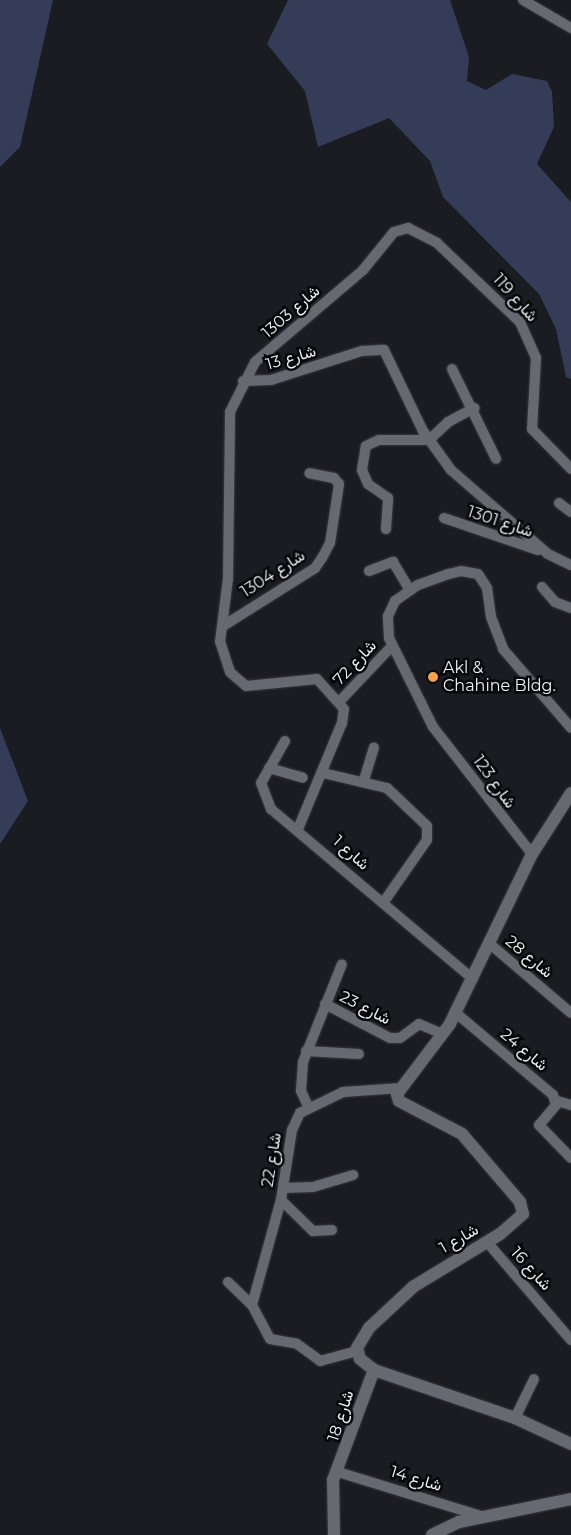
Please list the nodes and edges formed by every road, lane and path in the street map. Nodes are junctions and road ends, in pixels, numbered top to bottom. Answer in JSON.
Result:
{"nodes":[{"id":1,"x":523,"y":0,"type":"edge"},
{"id":2,"x":571,"y":28,"type":"edge"},
{"id":3,"x":363,"y":270,"type":"joint"},
{"id":4,"x":452,"y":369,"type":"dead end"},
{"id":5,"x":243,"y":381,"type":"junction"},
{"id":6,"x":474,"y":408,"type":"junction"},
{"id":7,"x":429,"y":440,"type":"junction"},
{"id":8,"x":496,"y":459,"type":"dead end"},
{"id":9,"x":571,"y":469,"type":"edge"},
{"id":10,"x":309,"y":473,"type":"dead end"},
{"id":11,"x":559,"y":503,"type":"dead end"},
{"id":12,"x":571,"y":512,"type":"edge"},
{"id":13,"x":444,"y":518,"type":"dead end"},
{"id":14,"x":386,"y":529,"type":"dead end"},
{"id":15,"x":548,"y":554,"type":"junction"},
{"id":16,"x":571,"y":565,"type":"edge"},
{"id":17,"x":369,"y":571,"type":"dead end"},
{"id":18,"x":542,"y":587,"type":"dead end"},
{"id":19,"x":410,"y":590,"type":"junction"},
{"id":20,"x":571,"y":608,"type":"edge"},
{"id":21,"x":223,"y":626,"type":"junction"},
{"id":22,"x":392,"y":646,"type":"junction"},
{"id":23,"x":340,"y":701,"type":"junction"},
{"id":24,"x":571,"y":728,"type":"edge"},
{"id":25,"x":285,"y":741,"type":"dead end"},
{"id":26,"x":374,"y":748,"type":"dead end"},
{"id":27,"x":270,"y":768,"type":"junction"},
{"id":28,"x":323,"y":773,"type":"junction"},
{"id":29,"x":303,"y":778,"type":"dead end"},
{"id":30,"x":364,"y":780,"type":"junction"},
{"id":31,"x":571,"y":793,"type":"edge"},
{"id":32,"x":298,"y":829,"type":"junction"},
{"id":33,"x":532,"y":854,"type":"junction"},
{"id":34,"x":383,"y":903,"type":"junction"},
{"id":35,"x":490,"y":944,"type":"junction"},
{"id":36,"x":342,"y":964,"type":"dead end"},
{"id":37,"x":474,"y":979,"type":"junction"},
{"id":38,"x":325,"y":1004,"type":"junction"},
{"id":39,"x":456,"y":1013,"type":"junction"},
{"id":40,"x":571,"y":1013,"type":"edge"},
{"id":41,"x":443,"y":1034,"type":"junction"},
{"id":42,"x":306,"y":1051,"type":"junction"},
{"id":43,"x":359,"y":1054,"type":"dead end"},
{"id":44,"x":401,"y":1088,"type":"junction"},
{"id":45,"x":556,"y":1101,"type":"junction"},
{"id":46,"x":571,"y":1105,"type":"edge"},
{"id":47,"x":308,"y":1106,"type":"junction"},
{"id":48,"x":571,"y":1158,"type":"edge"},
{"id":49,"x":353,"y":1175,"type":"dead end"},
{"id":50,"x":283,"y":1188,"type":"junction"},
{"id":51,"x":281,"y":1200,"type":"junction"},
{"id":52,"x":332,"y":1230,"type":"dead end"},
{"id":53,"x":487,"y":1242,"type":"junction"},
{"id":54,"x":228,"y":1282,"type":"dead end"},
{"id":55,"x":252,"y":1305,"type":"junction"},
{"id":56,"x":571,"y":1340,"type":"edge"},
{"id":57,"x":357,"y":1351,"type":"junction"},
{"id":58,"x":374,"y":1370,"type":"junction"},
{"id":59,"x":534,"y":1379,"type":"dead end"},
{"id":60,"x":515,"y":1418,"type":"junction"},
{"id":61,"x":571,"y":1444,"type":"edge"},
{"id":62,"x":338,"y":1472,"type":"junction"},
{"id":63,"x":571,"y":1499,"type":"edge"},
{"id":64,"x":485,"y":1517,"type":"junction"},
{"id":65,"x":334,"y":1535,"type":"edge"},
{"id":66,"x":432,"y":1535,"type":"edge"}],
"edges":[{"from":1,"to":2,"type":"street"},
{"from":3,"to":5,"type":"street","name":"شارع 1303"},
{"from":3,"to":9,"type":"street","name":"شارع 119"},
{"from":4,"to":6,"type":"street"},
{"from":5,"to":7,"type":"street","name":"شارع 13"},
{"from":5,"to":21,"type":"street"},
{"from":6,"to":7,"type":"street"},
{"from":6,"to":8,"type":"street"},
{"from":7,"to":14,"type":"street"},
{"from":7,"to":15,"type":"street","name":"شارع 13"},
{"from":10,"to":21,"type":"street","name":"شارع 1304"},
{"from":11,"to":12,"type":"street"},
{"from":13,"to":15,"type":"street","name":"شارع 1301"},
{"from":15,"to":16,"type":"street","name":"شارع 13"},
{"from":17,"to":19,"type":"street"},
{"from":18,"to":20,"type":"street"},
{"from":19,"to":22,"type":"street"},
{"from":19,"to":24,"type":"street"},
{"from":21,"to":23,"type":"street"},
{"from":22,"to":23,"type":"street","name":"شارع 72"},
{"from":22,"to":33,"type":"street","name":"شارع 123"},
{"from":23,"to":28,"type":"street"},
{"from":25,"to":27,"type":"street","name":"شارع 1"},
{"from":26,"to":30,"type":"street"},
{"from":27,"to":29,"type":"street"},
{"from":27,"to":32,"type":"street","name":"شارع 1"},
{"from":28,"to":30,"type":"street"},
{"from":28,"to":32,"type":"street"},
{"from":30,"to":34,"type":"street"},
{"from":31,"to":33,"type":"street"},
{"from":32,"to":34,"type":"street","name":"شارع 1"},
{"from":33,"to":35,"type":"street"},
{"from":34,"to":37,"type":"street","name":"شارع 1"},
{"from":35,"to":37,"type":"street"},
{"from":35,"to":40,"type":"street","name":"شارع 28"},
{"from":36,"to":38,"type":"street"},
{"from":37,"to":39,"type":"street"},
{"from":38,"to":41,"type":"street","name":"شارع 23"},
{"from":38,"to":42,"type":"street"},
{"from":39,"to":41,"type":"street"},
{"from":39,"to":45,"type":"street","name":"شارع 24"},
{"from":41,"to":44,"type":"street"},
{"from":42,"to":43,"type":"street"},
{"from":42,"to":47,"type":"street"},
{"from":44,"to":47,"type":"street"},
{"from":44,"to":53,"type":"street","name":"شارع 1"},
{"from":45,"to":46,"type":"street"},
{"from":45,"to":48,"type":"street"},
{"from":47,"to":50,"type":"street","name":"شارع 22"},
{"from":49,"to":50,"type":"street"},
{"from":50,"to":51,"type":"street","name":"شارع 22"},
{"from":51,"to":52,"type":"street"},
{"from":51,"to":55,"type":"street","name":"شارع 22"},
{"from":53,"to":56,"type":"street","name":"شارع 16"},
{"from":53,"to":57,"type":"street","name":"شارع 1"},
{"from":54,"to":55,"type":"street"},
{"from":55,"to":57,"type":"street"},
{"from":57,"to":58,"type":"street"},
{"from":58,"to":60,"type":"street"},
{"from":58,"to":62,"type":"street","name":"شارع 18"},
{"from":59,"to":60,"type":"street"},
{"from":60,"to":61,"type":"street"},
{"from":62,"to":64,"type":"street","name":"شارع 14"},
{"from":62,"to":65,"type":"street","name":"شارع 18"},
{"from":63,"to":64,"type":"street"},
{"from":64,"to":66,"type":"street"}]}
